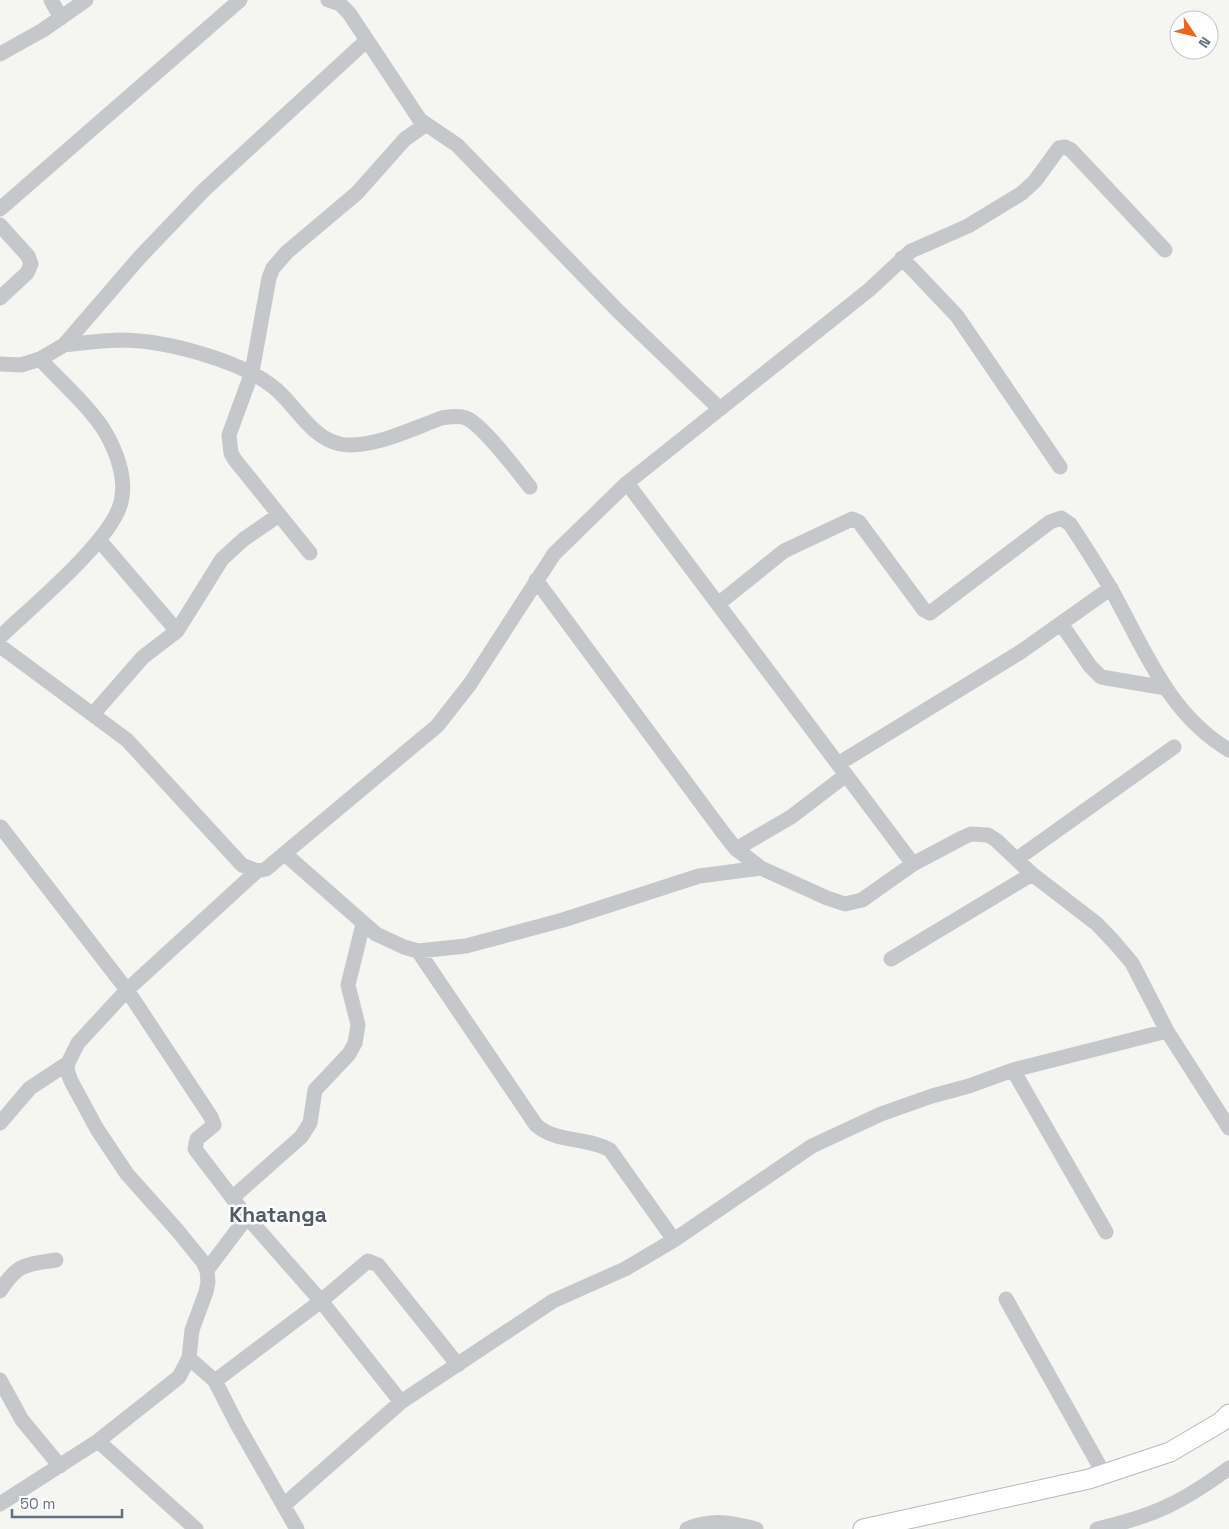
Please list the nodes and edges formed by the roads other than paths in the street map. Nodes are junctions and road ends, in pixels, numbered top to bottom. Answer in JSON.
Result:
{"nodes":[{"id":1,"x":51,"y":0,"type":"edge"},
{"id":2,"x":86,"y":0,"type":"edge"},
{"id":3,"x":240,"y":0,"type":"edge"},
{"id":4,"x":328,"y":0,"type":"edge"},
{"id":5,"x":61,"y":18,"type":"junction"},
{"id":6,"x":366,"y":42,"type":"junction"},
{"id":7,"x":0,"y":54,"type":"edge"},
{"id":8,"x":425,"y":125,"type":"junction"},
{"id":9,"x":0,"y":209,"type":"edge"},
{"id":10,"x":0,"y":225,"type":"edge"},
{"id":11,"x":1164,"y":250,"type":"dead end"},
{"id":12,"x":902,"y":258,"type":"junction"},
{"id":13,"x":0,"y":298,"type":"edge"},
{"id":14,"x":64,"y":345,"type":"junction"},
{"id":15,"x":40,"y":359,"type":"junction"},
{"id":16,"x":0,"y":364,"type":"edge"},
{"id":17,"x":252,"y":372,"type":"junction"},
{"id":18,"x":720,"y":409,"type":"junction"},
{"id":19,"x":1060,"y":467,"type":"dead end"},
{"id":20,"x":628,"y":484,"type":"junction"},
{"id":21,"x":530,"y":487,"type":"dead end"},
{"id":22,"x":279,"y":514,"type":"junction"},
{"id":23,"x":100,"y":541,"type":"junction"},
{"id":24,"x":310,"y":553,"type":"dead end"},
{"id":25,"x":536,"y":580,"type":"junction"},
{"id":26,"x":1111,"y":588,"type":"junction"},
{"id":27,"x":718,"y":604,"type":"junction"},
{"id":28,"x":1062,"y":625,"type":"junction"},
{"id":29,"x":177,"y":631,"type":"junction"},
{"id":30,"x":0,"y":637,"type":"edge"},
{"id":31,"x":0,"y":646,"type":"edge"},
{"id":32,"x":1166,"y":688,"type":"junction"},
{"id":33,"x":94,"y":713,"type":"junction"},
{"id":34,"x":1174,"y":747,"type":"dead end"},
{"id":35,"x":1229,"y":750,"type":"edge"},
{"id":36,"x":842,"y":769,"type":"junction"},
{"id":37,"x":1,"y":827,"type":"edge"},
{"id":38,"x":736,"y":849,"type":"junction"},
{"id":39,"x":285,"y":854,"type":"junction"},
{"id":40,"x":1017,"y":858,"type":"junction"},
{"id":41,"x":913,"y":864,"type":"junction"},
{"id":42,"x":760,"y":868,"type":"junction"},
{"id":43,"x":256,"y":871,"type":"junction"},
{"id":44,"x":1032,"y":874,"type":"junction"},
{"id":45,"x":364,"y":924,"type":"junction"},
{"id":46,"x":418,"y":951,"type":"junction"},
{"id":47,"x":891,"y":959,"type":"dead end"},
{"id":48,"x":127,"y":990,"type":"junction"},
{"id":49,"x":1167,"y":1031,"type":"junction"},
{"id":50,"x":68,"y":1063,"type":"junction"},
{"id":51,"x":1013,"y":1070,"type":"junction"},
{"id":52,"x":0,"y":1123,"type":"edge"},
{"id":53,"x":1229,"y":1128,"type":"edge"},
{"id":54,"x":232,"y":1198,"type":"junction"},
{"id":55,"x":247,"y":1217,"type":"junction"},
{"id":56,"x":1106,"y":1232,"type":"dead end"},
{"id":57,"x":674,"y":1240,"type":"junction"},
{"id":58,"x":56,"y":1260,"type":"dead end"},
{"id":59,"x":207,"y":1270,"type":"junction"},
{"id":60,"x":0,"y":1291,"type":"edge"},
{"id":61,"x":1006,"y":1299,"type":"dead end"},
{"id":62,"x":321,"y":1301,"type":"junction"},
{"id":63,"x":189,"y":1358,"type":"junction"},
{"id":64,"x":458,"y":1364,"type":"junction"},
{"id":65,"x":0,"y":1380,"type":"edge"},
{"id":66,"x":215,"y":1381,"type":"junction"},
{"id":67,"x":401,"y":1402,"type":"junction"},
{"id":68,"x":1229,"y":1414,"type":"edge"},
{"id":69,"x":98,"y":1441,"type":"junction"},
{"id":70,"x":60,"y":1466,"type":"junction"},
{"id":71,"x":1229,"y":1468,"type":"edge"},
{"id":72,"x":1104,"y":1474,"type":"junction"},
{"id":73,"x":0,"y":1504,"type":"edge"},
{"id":74,"x":284,"y":1505,"type":"junction"},
{"id":75,"x":196,"y":1529,"type":"edge"},
{"id":76,"x":297,"y":1529,"type":"edge"},
{"id":77,"x":687,"y":1529,"type":"edge"},
{"id":78,"x":756,"y":1529,"type":"edge"},
{"id":79,"x":863,"y":1529,"type":"edge"},
{"id":80,"x":1097,"y":1529,"type":"edge"}],
"edges":[{"from":1,"to":5,"type":"street"},
{"from":2,"to":5,"type":"street"},
{"from":3,"to":9,"type":"street"},
{"from":4,"to":6,"type":"street"},
{"from":5,"to":7,"type":"street"},
{"from":6,"to":8,"type":"street"},
{"from":6,"to":14,"type":"street"},
{"from":8,"to":17,"type":"street"},
{"from":8,"to":18,"type":"street"},
{"from":10,"to":13,"type":"street"},
{"from":11,"to":12,"type":"street"},
{"from":12,"to":18,"type":"street"},
{"from":12,"to":19,"type":"street"},
{"from":14,"to":15,"type":"street"},
{"from":14,"to":17,"type":"street"},
{"from":15,"to":16,"type":"street"},
{"from":15,"to":23,"type":"street"},
{"from":17,"to":21,"type":"street"},
{"from":17,"to":22,"type":"street"},
{"from":18,"to":20,"type":"street"},
{"from":20,"to":25,"type":"street"},
{"from":20,"to":27,"type":"street"},
{"from":22,"to":24,"type":"street"},
{"from":22,"to":29,"type":"street"},
{"from":23,"to":29,"type":"street"},
{"from":23,"to":30,"type":"street"},
{"from":25,"to":38,"type":"street"},
{"from":25,"to":39,"type":"street"},
{"from":26,"to":27,"type":"street"},
{"from":26,"to":28,"type":"street"},
{"from":26,"to":32,"type":"street"},
{"from":27,"to":36,"type":"street"},
{"from":28,"to":32,"type":"street"},
{"from":28,"to":36,"type":"street"},
{"from":29,"to":33,"type":"street"},
{"from":31,"to":33,"type":"street"},
{"from":32,"to":35,"type":"street"},
{"from":33,"to":43,"type":"street"},
{"from":34,"to":40,"type":"street"},
{"from":36,"to":38,"type":"street"},
{"from":36,"to":41,"type":"street"},
{"from":37,"to":48,"type":"street"},
{"from":38,"to":42,"type":"street"},
{"from":39,"to":43,"type":"street"},
{"from":39,"to":45,"type":"street"},
{"from":40,"to":41,"type":"street"},
{"from":40,"to":44,"type":"street"},
{"from":41,"to":42,"type":"street"},
{"from":42,"to":46,"type":"street"},
{"from":43,"to":48,"type":"street"},
{"from":44,"to":47,"type":"street"},
{"from":44,"to":49,"type":"street"},
{"from":45,"to":46,"type":"street"},
{"from":45,"to":54,"type":"street"},
{"from":46,"to":57,"type":"street"},
{"from":48,"to":50,"type":"street"},
{"from":48,"to":54,"type":"street"},
{"from":49,"to":51,"type":"street"},
{"from":49,"to":53,"type":"street"},
{"from":50,"to":52,"type":"street"},
{"from":50,"to":59,"type":"street"},
{"from":51,"to":56,"type":"street"},
{"from":51,"to":57,"type":"street"},
{"from":54,"to":55,"type":"street"},
{"from":55,"to":59,"type":"street"},
{"from":55,"to":62,"type":"street"},
{"from":57,"to":64,"type":"street"},
{"from":58,"to":60,"type":"street"},
{"from":59,"to":63,"type":"street"},
{"from":61,"to":72,"type":"street"},
{"from":62,"to":64,"type":"street"},
{"from":62,"to":66,"type":"street"},
{"from":62,"to":67,"type":"street"},
{"from":63,"to":66,"type":"street"},
{"from":63,"to":69,"type":"street"},
{"from":64,"to":67,"type":"street"},
{"from":65,"to":70,"type":"street"},
{"from":66,"to":74,"type":"street"},
{"from":67,"to":74,"type":"street"},
{"from":68,"to":72,"type":"main road"},
{"from":69,"to":70,"type":"street"},
{"from":69,"to":75,"type":"street"},
{"from":70,"to":73,"type":"street"},
{"from":71,"to":80,"type":"street"},
{"from":72,"to":79,"type":"main road"},
{"from":74,"to":76,"type":"street"},
{"from":77,"to":78,"type":"street"}]}
